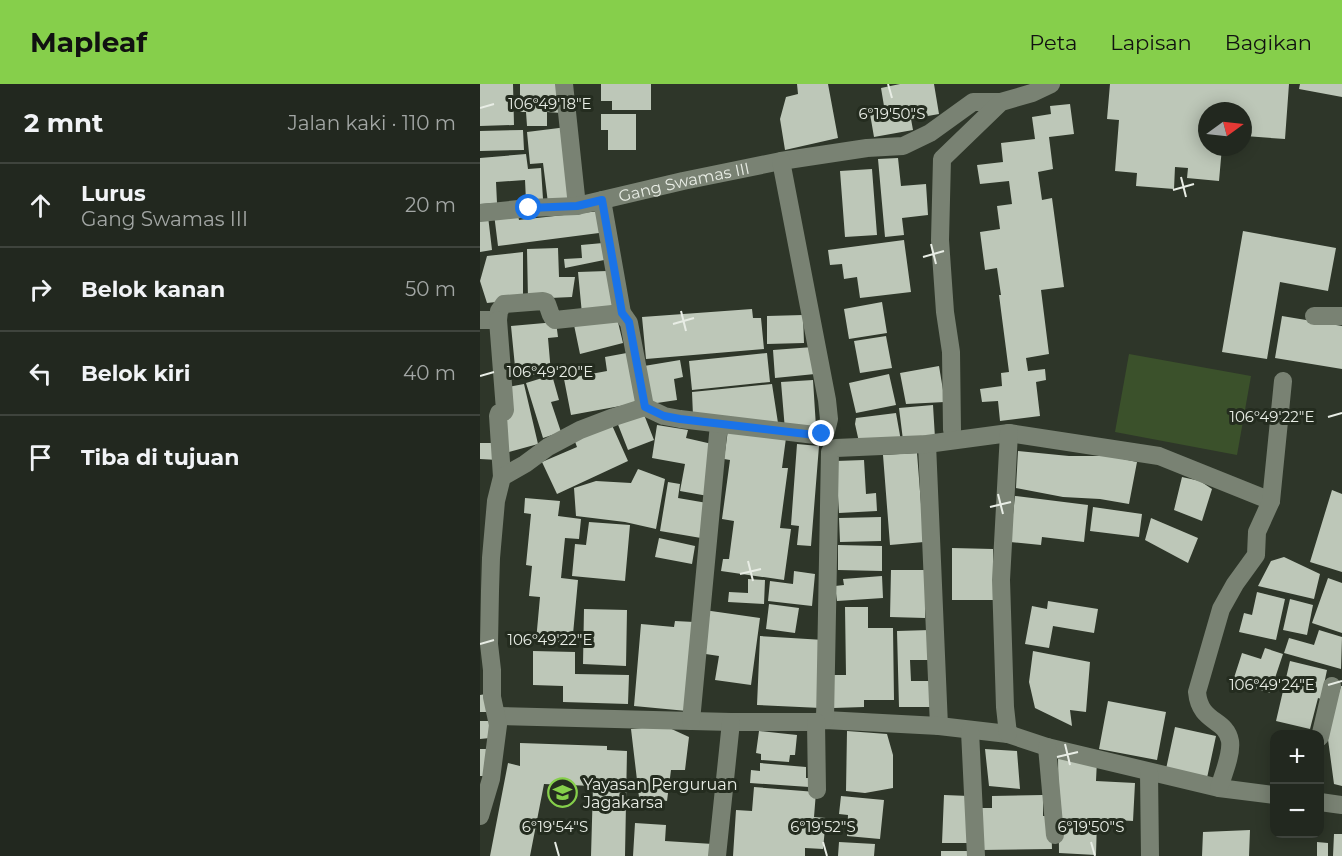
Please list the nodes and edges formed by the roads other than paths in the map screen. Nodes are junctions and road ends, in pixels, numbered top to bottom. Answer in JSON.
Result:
{"nodes":[{"id":1,"x":564,"y":84,"type":"edge"},
{"id":2,"x":1051,"y":84,"type":"edge"},
{"id":3,"x":1001,"y":102,"type":"junction"},
{"id":4,"x":781,"y":161,"type":"junction"},
{"id":5,"x":602,"y":200,"type":"junction"},
{"id":6,"x":577,"y":206,"type":"junction"},
{"id":7,"x":480,"y":213,"type":"edge"},
{"id":8,"x":622,"y":313,"type":"junction"},
{"id":9,"x":1314,"y":316,"type":"dead end"},
{"id":10,"x":1342,"y":316,"type":"edge"},
{"id":11,"x":489,"y":320,"type":"edge"},
{"id":12,"x":1283,"y":381,"type":"dead end"},
{"id":13,"x":645,"y":407,"type":"junction"},
{"id":14,"x":719,"y":424,"type":"junction"},
{"id":15,"x":952,"y":430,"type":"dead end"},
{"id":16,"x":1009,"y":433,"type":"junction"},
{"id":17,"x":927,"y":444,"type":"junction"},
{"id":18,"x":502,"y":477,"type":"junction"},
{"id":19,"x":1270,"y":501,"type":"junction"},
{"id":20,"x":485,"y":557,"type":"edge"},
{"id":21,"x":1332,"y":686,"type":"dead end"},
{"id":22,"x":496,"y":716,"type":"junction"},
{"id":23,"x":691,"y":721,"type":"junction"},
{"id":24,"x":821,"y":721,"type":"junction"},
{"id":25,"x":731,"y":723,"type":"junction"},
{"id":26,"x":939,"y":726,"type":"junction"},
{"id":27,"x":1322,"y":730,"type":"edge"},
{"id":28,"x":970,"y":731,"type":"junction"},
{"id":29,"x":1008,"y":734,"type":"junction"},
{"id":30,"x":1047,"y":747,"type":"junction"},
{"id":31,"x":1149,"y":772,"type":"junction"},
{"id":32,"x":1219,"y":788,"type":"junction"},
{"id":33,"x":817,"y":790,"type":"dead end"},
{"id":34,"x":1270,"y":794,"type":"edge"},
{"id":35,"x":1324,"y":803,"type":"edge"},
{"id":36,"x":1342,"y":805,"type":"edge"},
{"id":37,"x":480,"y":816,"type":"edge"},
{"id":38,"x":1055,"y":835,"type":"dead end"},
{"id":39,"x":717,"y":856,"type":"edge"},
{"id":40,"x":976,"y":856,"type":"edge"},
{"id":41,"x":1150,"y":856,"type":"edge"}],
"edges":[{"from":1,"to":6,"type":"street"},
{"from":2,"to":3,"type":"street"},
{"from":3,"to":4,"type":"street","name":"Gang Swamas III"},
{"from":3,"to":15,"type":"street"},
{"from":4,"to":5,"type":"street","name":"Gang Swamas III"},
{"from":4,"to":14,"type":"street"},
{"from":5,"to":6,"type":"street","name":"Gang Swamas III"},
{"from":5,"to":8,"type":"street"},
{"from":6,"to":7,"type":"street","name":"Gang Swamas III"},
{"from":8,"to":11,"type":"street"},
{"from":8,"to":13,"type":"street"},
{"from":9,"to":10,"type":"street"},
{"from":11,"to":18,"type":"street"},
{"from":12,"to":19,"type":"street"},
{"from":13,"to":14,"type":"street"},
{"from":13,"to":18,"type":"street"},
{"from":14,"to":23,"type":"street"},
{"from":16,"to":17,"type":"street"},
{"from":16,"to":19,"type":"street"},
{"from":16,"to":29,"type":"street"},
{"from":17,"to":24,"type":"street"},
{"from":17,"to":26,"type":"street"},
{"from":18,"to":20,"type":"street"},
{"from":19,"to":32,"type":"street"},
{"from":20,"to":22,"type":"street"},
{"from":21,"to":27,"type":"street"},
{"from":22,"to":23,"type":"street"},
{"from":22,"to":37,"type":"street"},
{"from":23,"to":25,"type":"street"},
{"from":24,"to":25,"type":"street"},
{"from":24,"to":26,"type":"street"},
{"from":24,"to":33,"type":"street"},
{"from":25,"to":39,"type":"street"},
{"from":26,"to":28,"type":"street"},
{"from":28,"to":29,"type":"street"},
{"from":28,"to":40,"type":"street"},
{"from":29,"to":30,"type":"street"},
{"from":30,"to":31,"type":"street"},
{"from":30,"to":38,"type":"street"},
{"from":31,"to":32,"type":"street"},
{"from":31,"to":41,"type":"street"},
{"from":32,"to":34,"type":"street"},
{"from":35,"to":36,"type":"street"}]}
